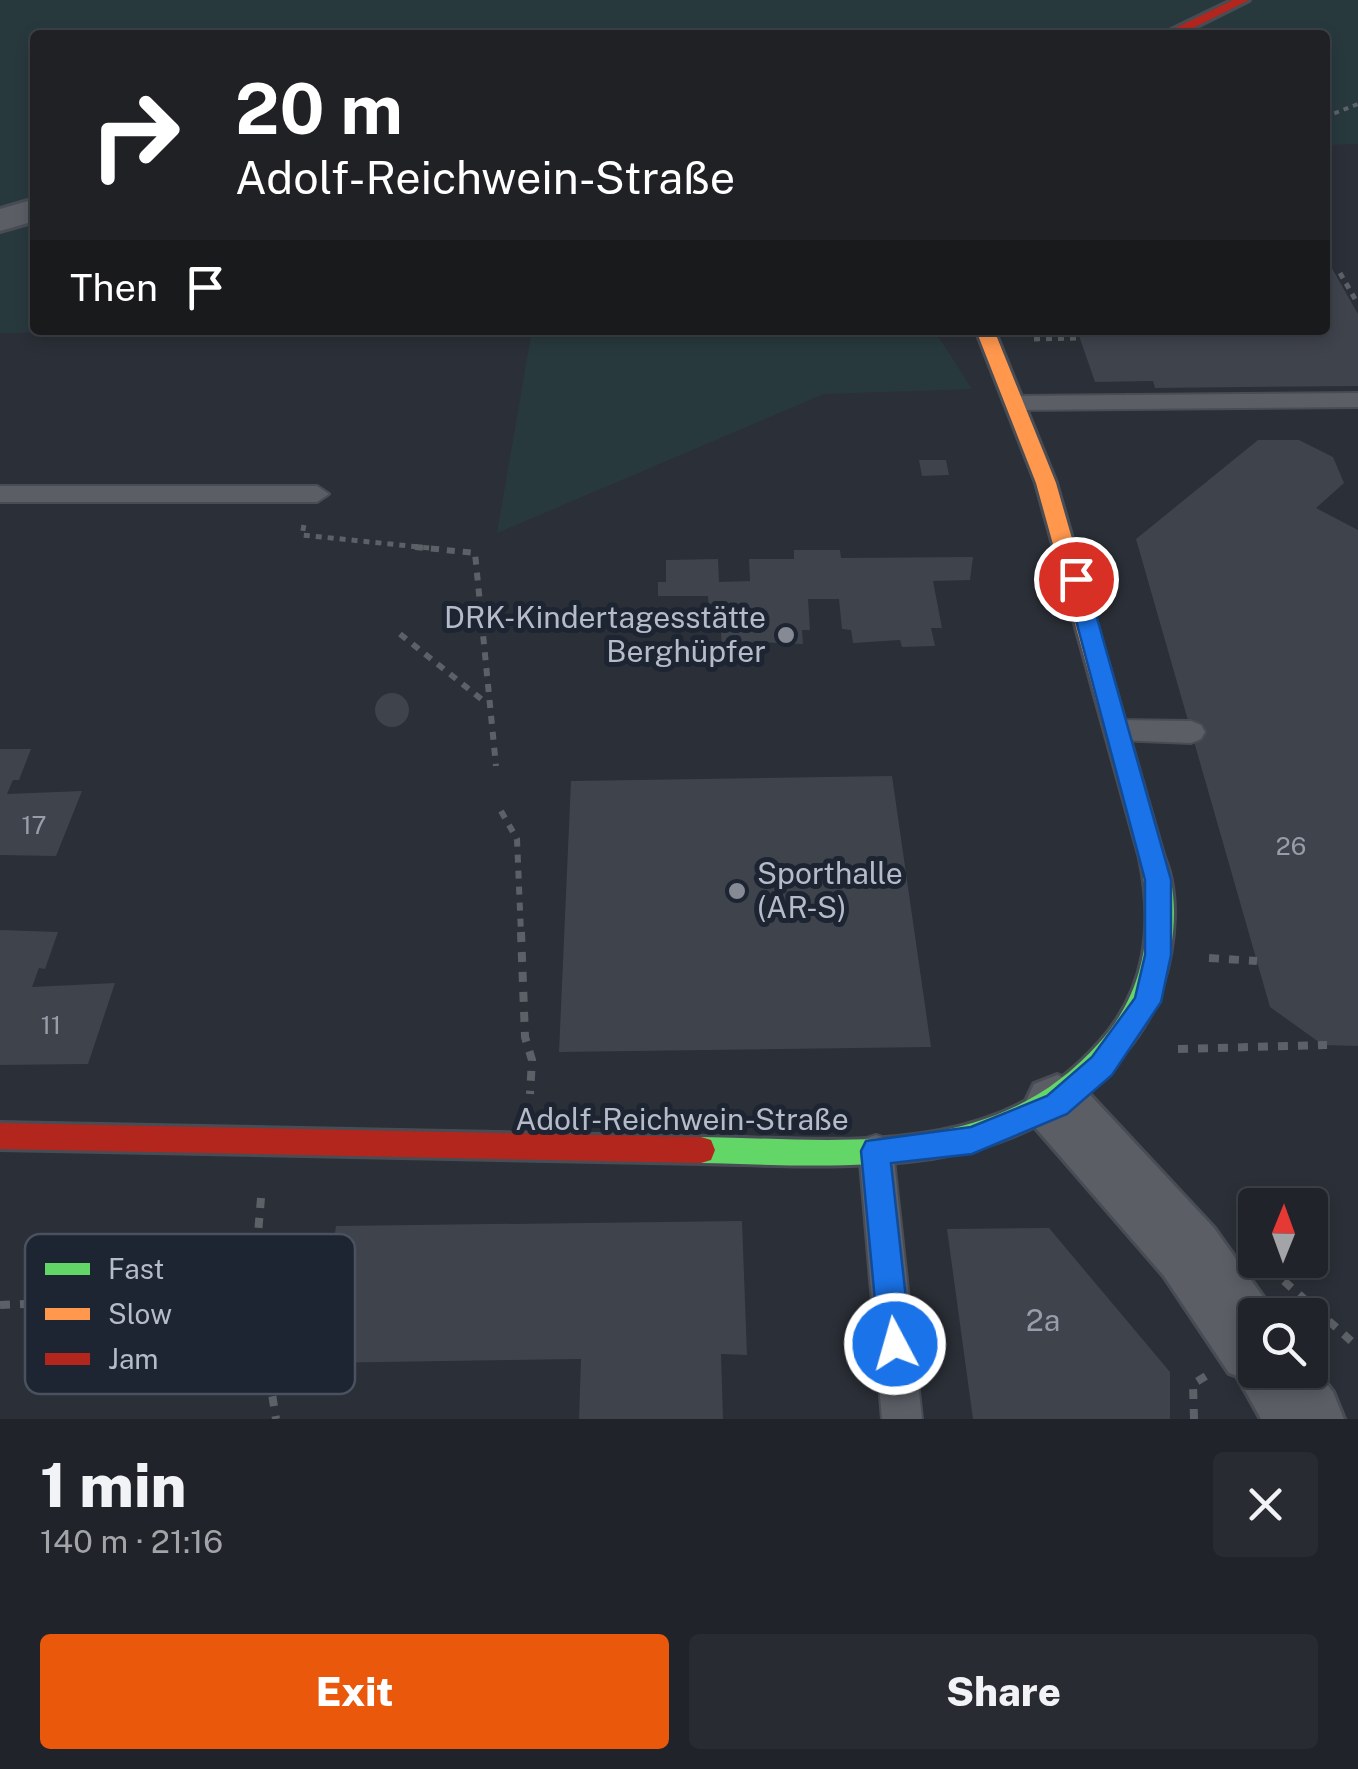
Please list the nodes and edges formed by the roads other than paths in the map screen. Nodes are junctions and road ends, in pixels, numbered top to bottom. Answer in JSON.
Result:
{"nodes":[{"id":1,"x":1243,"y":0,"type":"edge"},
{"id":2,"x":1179,"y":30,"type":"edge"},
{"id":3,"x":30,"y":211,"type":"edge"},
{"id":4,"x":0,"y":220,"type":"edge"},
{"id":5,"x":987,"y":335,"type":"edge"},
{"id":6,"x":1358,"y":400,"type":"edge"},
{"id":7,"x":1016,"y":403,"type":"junction"},
{"id":8,"x":0,"y":494,"type":"edge"},
{"id":9,"x":318,"y":494,"type":"dead end"},
{"id":10,"x":1118,"y":730,"type":"junction"},
{"id":11,"x":1192,"y":732,"type":"dead end"},
{"id":12,"x":1057,"y":1105,"type":"junction"},
{"id":13,"x":0,"y":1136,"type":"edge"},
{"id":14,"x":876,"y":1151,"type":"junction"},
{"id":15,"x":1238,"y":1323,"type":"edge"},
{"id":16,"x":1284,"y":1388,"type":"edge"},
{"id":17,"x":902,"y":1419,"type":"edge"},
{"id":18,"x":1306,"y":1419,"type":"edge"}],
"edges":[{"from":1,"to":2,"type":"street"},
{"from":3,"to":4,"type":"street"},
{"from":5,"to":7,"type":"street","name":"Adolf-Reichwein-Straße"},
{"from":6,"to":7,"type":"lane"},
{"from":7,"to":10,"type":"street","name":"Adolf-Reichwein-Straße"},
{"from":8,"to":9,"type":"lane"},
{"from":10,"to":11,"type":"lane"},
{"from":10,"to":12,"type":"street","name":"Adolf-Reichwein-Straße"},
{"from":12,"to":14,"type":"street","name":"Adolf-Reichwein-Straße"},
{"from":12,"to":15,"type":"street"},
{"from":13,"to":14,"type":"street","name":"Adolf-Reichwein-Straße"},
{"from":14,"to":17,"type":"lane"},
{"from":16,"to":18,"type":"street"}]}
